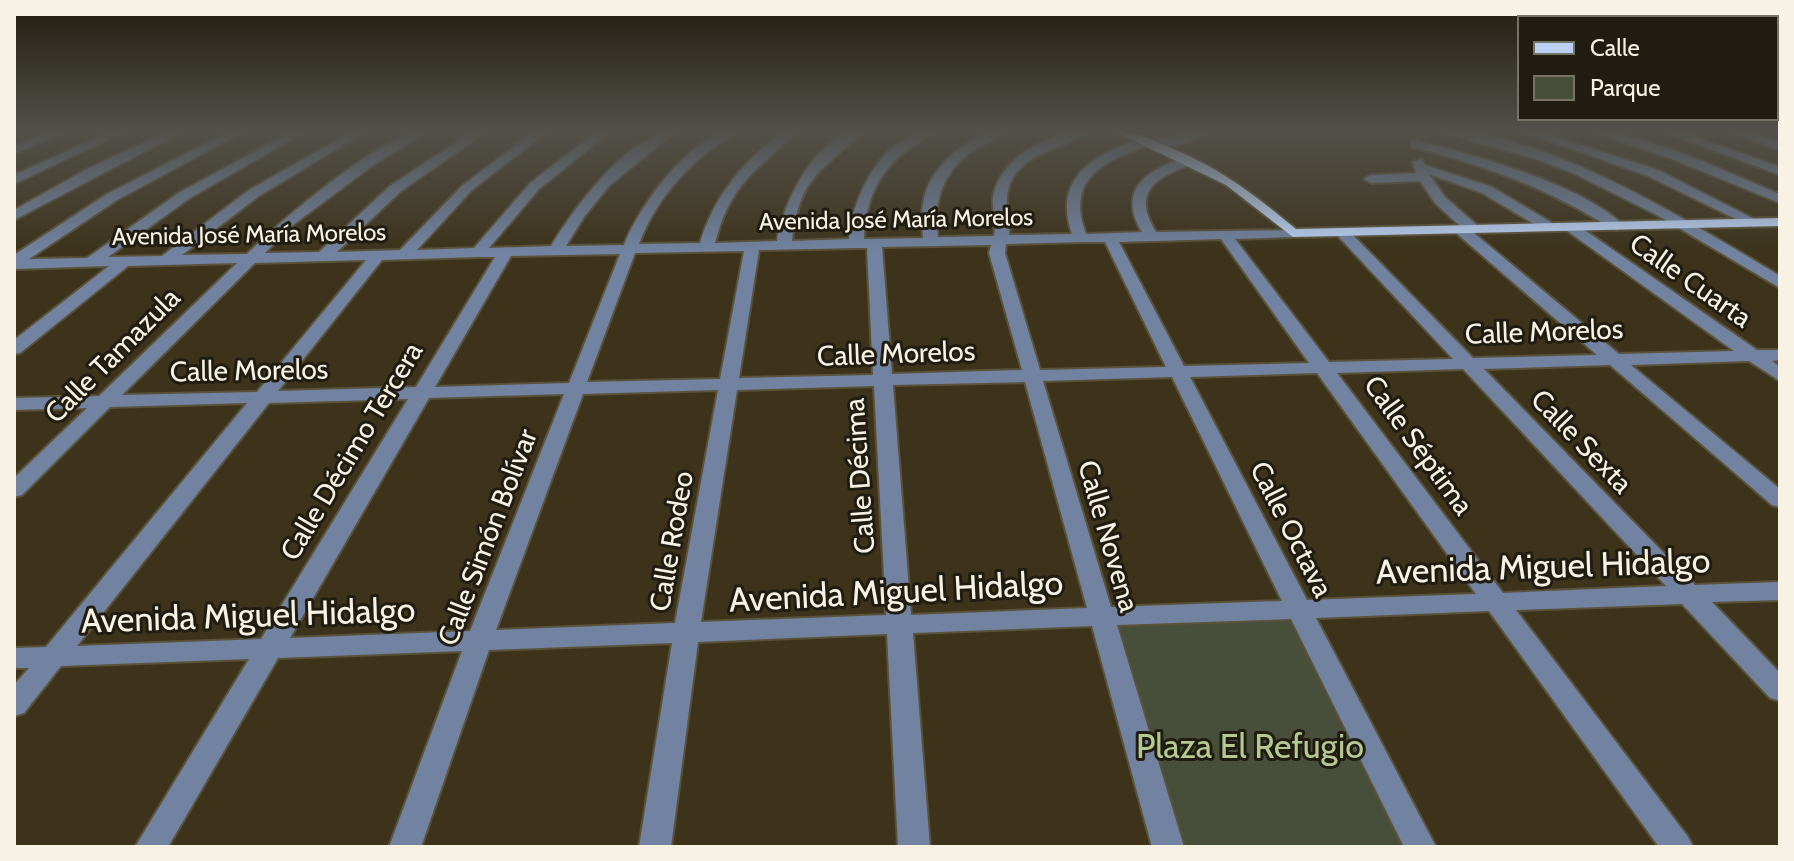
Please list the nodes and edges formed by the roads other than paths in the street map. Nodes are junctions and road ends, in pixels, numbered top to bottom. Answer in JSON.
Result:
{"nodes":[{"id":1,"x":92,"y":172,"type":"edge"},
{"id":2,"x":160,"y":172,"type":"edge"},
{"id":3,"x":226,"y":172,"type":"edge"},
{"id":4,"x":290,"y":172,"type":"edge"},
{"id":5,"x":357,"y":172,"type":"edge"},
{"id":6,"x":420,"y":172,"type":"edge"},
{"id":7,"x":486,"y":172,"type":"edge"},
{"id":8,"x":550,"y":172,"type":"edge"},
{"id":9,"x":616,"y":172,"type":"edge"},
{"id":10,"x":679,"y":172,"type":"edge"},
{"id":11,"x":744,"y":172,"type":"edge"},
{"id":12,"x":809,"y":172,"type":"edge"},
{"id":13,"x":877,"y":172,"type":"edge"},
{"id":14,"x":945,"y":172,"type":"edge"},
{"id":15,"x":1012,"y":172,"type":"edge"},
{"id":16,"x":1089,"y":172,"type":"edge"},
{"id":17,"x":1164,"y":172,"type":"edge"},
{"id":18,"x":1213,"y":172,"type":"edge"},
{"id":19,"x":1421,"y":172,"type":"edge"},
{"id":20,"x":1422,"y":172,"type":"joint"},
{"id":21,"x":1509,"y":172,"type":"edge"},
{"id":22,"x":1582,"y":172,"type":"edge"},
{"id":23,"x":1651,"y":172,"type":"edge"},
{"id":24,"x":1715,"y":172,"type":"edge"},
{"id":25,"x":1371,"y":179,"type":"dead end"},
{"id":26,"x":1780,"y":199,"type":"edge"},
{"id":27,"x":14,"y":216,"type":"edge"},
{"id":28,"x":1753,"y":222,"type":"junction"},
{"id":29,"x":1780,"y":222,"type":"edge"},
{"id":30,"x":1685,"y":224,"type":"junction"},
{"id":31,"x":1617,"y":226,"type":"junction"},
{"id":32,"x":1549,"y":227,"type":"junction"},
{"id":33,"x":1571,"y":227,"type":"junction"},
{"id":34,"x":1466,"y":229,"type":"junction"},
{"id":35,"x":1342,"y":232,"type":"junction"},
{"id":36,"x":1293,"y":233,"type":"junction"},
{"id":37,"x":1225,"y":235,"type":"junction"},
{"id":38,"x":1152,"y":237,"type":"junction"},
{"id":39,"x":1110,"y":238,"type":"junction"},
{"id":40,"x":1081,"y":239,"type":"junction"},
{"id":41,"x":1000,"y":241,"type":"junction"},
{"id":42,"x":931,"y":242,"type":"junction"},
{"id":43,"x":865,"y":244,"type":"junction"},
{"id":44,"x":752,"y":246,"type":"junction"},
{"id":45,"x":784,"y":246,"type":"junction"},
{"id":46,"x":706,"y":247,"type":"junction"},
{"id":47,"x":629,"y":249,"type":"junction"},
{"id":48,"x":556,"y":251,"type":"junction"},
{"id":49,"x":506,"y":252,"type":"junction"},
{"id":50,"x":478,"y":253,"type":"junction"},
{"id":51,"x":405,"y":254,"type":"junction"},
{"id":52,"x":378,"y":255,"type":"junction"},
{"id":53,"x":323,"y":257,"type":"junction"},
{"id":54,"x":249,"y":258,"type":"junction"},
{"id":55,"x":166,"y":260,"type":"junction"},
{"id":56,"x":125,"y":261,"type":"junction"},
{"id":57,"x":91,"y":262,"type":"junction"},
{"id":58,"x":14,"y":263,"type":"edge"},
{"id":59,"x":1780,"y":283,"type":"edge"},
{"id":60,"x":14,"y":349,"type":"edge"},
{"id":61,"x":1752,"y":355,"type":"junction"},
{"id":62,"x":1780,"y":355,"type":"edge"},
{"id":63,"x":1610,"y":357,"type":"junction"},
{"id":64,"x":1467,"y":361,"type":"junction"},
{"id":65,"x":1324,"y":367,"type":"junction"},
{"id":66,"x":1178,"y":371,"type":"junction"},
{"id":67,"x":1780,"y":375,"type":"edge"},
{"id":68,"x":1032,"y":376,"type":"junction"},
{"id":69,"x":882,"y":382,"type":"junction"},
{"id":70,"x":727,"y":386,"type":"junction"},
{"id":71,"x":574,"y":391,"type":"junction"},
{"id":72,"x":419,"y":394,"type":"junction"},
{"id":73,"x":265,"y":397,"type":"junction"},
{"id":74,"x":106,"y":401,"type":"junction"},
{"id":75,"x":14,"y":404,"type":"edge"},
{"id":76,"x":14,"y":490,"type":"edge"},
{"id":77,"x":1780,"y":500,"type":"edge"},
{"id":78,"x":1780,"y":591,"type":"edge"},
{"id":79,"x":1690,"y":595,"type":"junction"},
{"id":80,"x":1498,"y":603,"type":"junction"},
{"id":81,"x":1299,"y":609,"type":"junction"},
{"id":82,"x":1101,"y":616,"type":"junction"},
{"id":83,"x":900,"y":623,"type":"junction"},
{"id":84,"x":686,"y":634,"type":"junction"},
{"id":85,"x":479,"y":640,"type":"junction"},
{"id":86,"x":268,"y":649,"type":"junction"},
{"id":87,"x":53,"y":657,"type":"junction"},
{"id":88,"x":14,"y":658,"type":"edge"},
{"id":89,"x":1780,"y":690,"type":"edge"},
{"id":90,"x":14,"y":705,"type":"edge"},
{"id":91,"x":151,"y":847,"type":"edge"},
{"id":92,"x":405,"y":847,"type":"edge"},
{"id":93,"x":655,"y":847,"type":"edge"},
{"id":94,"x":914,"y":847,"type":"edge"},
{"id":95,"x":1168,"y":847,"type":"edge"},
{"id":96,"x":1420,"y":847,"type":"edge"},
{"id":97,"x":1677,"y":847,"type":"edge"}],
"edges":[{"from":1,"to":27,"type":"street"},
{"from":2,"to":58,"type":"street"},
{"from":3,"to":57,"type":"street"},
{"from":4,"to":55,"type":"street"},
{"from":5,"to":54,"type":"street","name":"Calle Tamazula"},
{"from":6,"to":53,"type":"street"},
{"from":7,"to":51,"type":"street"},
{"from":8,"to":50,"type":"street"},
{"from":9,"to":48,"type":"street"},
{"from":10,"to":47,"type":"street","name":"Calle Simón Bolívar"},
{"from":11,"to":46,"type":"street"},
{"from":12,"to":45,"type":"street"},
{"from":13,"to":43,"type":"street","name":"Calle Décima"},
{"from":14,"to":42,"type":"street"},
{"from":15,"to":41,"type":"street","name":"Calle Novena"},
{"from":16,"to":40,"type":"street"},
{"from":17,"to":38,"type":"street"},
{"from":18,"to":36,"type":"main road"},
{"from":19,"to":25,"type":"street"},
{"from":20,"to":32,"type":"street"},
{"from":20,"to":34,"type":"street"},
{"from":21,"to":31,"type":"street"},
{"from":22,"to":30,"type":"street"},
{"from":23,"to":28,"type":"street"},
{"from":24,"to":26,"type":"street"},
{"from":28,"to":29,"type":"main road","name":"Avenida José María Morelos"},
{"from":28,"to":30,"type":"main road","name":"Avenida José María Morelos"},
{"from":30,"to":31,"type":"main road","name":"Avenida José María Morelos"},
{"from":30,"to":59,"type":"street"},
{"from":31,"to":33,"type":"main road","name":"Avenida José María Morelos"},
{"from":32,"to":33,"type":"main road","name":"Avenida José María Morelos"},
{"from":32,"to":34,"type":"main road","name":"Avenida José María Morelos"},
{"from":33,"to":61,"type":"street","name":"Calle Cuarta"},
{"from":34,"to":35,"type":"main road","name":"Avenida José María Morelos"},
{"from":34,"to":63,"type":"street"},
{"from":35,"to":36,"type":"main road","name":"Avenida José María Morelos"},
{"from":35,"to":64,"type":"street","name":"Calle Sexta"},
{"from":36,"to":37,"type":"street","name":"Avenida José María Morelos"},
{"from":37,"to":38,"type":"street","name":"Avenida José María Morelos"},
{"from":37,"to":65,"type":"street","name":"Calle Séptima"},
{"from":38,"to":39,"type":"street","name":"Avenida José María Morelos"},
{"from":39,"to":40,"type":"street","name":"Avenida José María Morelos"},
{"from":39,"to":66,"type":"street","name":"Calle Octava"},
{"from":40,"to":41,"type":"street","name":"Avenida José María Morelos"},
{"from":41,"to":42,"type":"street","name":"Avenida José María Morelos"},
{"from":41,"to":68,"type":"street","name":"Calle Novena"},
{"from":42,"to":43,"type":"street","name":"Avenida José María Morelos"},
{"from":43,"to":45,"type":"street","name":"Avenida José María Morelos"},
{"from":43,"to":69,"type":"street","name":"Calle Décima"},
{"from":44,"to":45,"type":"street","name":"Avenida José María Morelos"},
{"from":44,"to":46,"type":"street","name":"Avenida José María Morelos"},
{"from":44,"to":70,"type":"street","name":"Calle Rodeo"},
{"from":46,"to":47,"type":"street","name":"Avenida José María Morelos"},
{"from":47,"to":48,"type":"street","name":"Avenida José María Morelos"},
{"from":47,"to":71,"type":"street","name":"Calle Simón Bolívar"},
{"from":48,"to":49,"type":"street","name":"Avenida José María Morelos"},
{"from":49,"to":50,"type":"street","name":"Avenida José María Morelos"},
{"from":49,"to":72,"type":"street","name":"Calle Décimo Tercera"},
{"from":50,"to":51,"type":"street","name":"Avenida José María Morelos"},
{"from":51,"to":52,"type":"street","name":"Avenida José María Morelos"},
{"from":52,"to":53,"type":"street","name":"Avenida José María Morelos"},
{"from":52,"to":73,"type":"street"},
{"from":53,"to":54,"type":"street","name":"Avenida José María Morelos"},
{"from":54,"to":55,"type":"street","name":"Avenida José María Morelos"},
{"from":54,"to":74,"type":"street","name":"Calle Tamazula"},
{"from":55,"to":56,"type":"street","name":"Avenida José María Morelos"},
{"from":56,"to":57,"type":"street","name":"Avenida José María Morelos"},
{"from":56,"to":60,"type":"street"},
{"from":57,"to":58,"type":"street","name":"Avenida José María Morelos"},
{"from":61,"to":62,"type":"street","name":"Calle Morelos"},
{"from":61,"to":63,"type":"street","name":"Calle Morelos"},
{"from":61,"to":67,"type":"street","name":"Calle Cuarta"},
{"from":63,"to":64,"type":"street","name":"Calle Morelos"},
{"from":63,"to":77,"type":"street"},
{"from":64,"to":65,"type":"street","name":"Calle Morelos"},
{"from":64,"to":79,"type":"street","name":"Calle Sexta"},
{"from":65,"to":66,"type":"street","name":"Calle Morelos"},
{"from":65,"to":80,"type":"street","name":"Calle Séptima"},
{"from":66,"to":68,"type":"street","name":"Calle Morelos"},
{"from":66,"to":81,"type":"street","name":"Calle Octava"},
{"from":68,"to":69,"type":"street","name":"Calle Morelos"},
{"from":68,"to":82,"type":"street","name":"Calle Novena"},
{"from":69,"to":70,"type":"street","name":"Calle Morelos"},
{"from":69,"to":83,"type":"street","name":"Calle Décima"},
{"from":70,"to":71,"type":"street","name":"Calle Morelos"},
{"from":70,"to":84,"type":"street","name":"Calle Rodeo"},
{"from":71,"to":72,"type":"street","name":"Calle Morelos"},
{"from":71,"to":85,"type":"street","name":"Calle Simón Bolívar"},
{"from":72,"to":73,"type":"street","name":"Calle Morelos"},
{"from":72,"to":86,"type":"street","name":"Calle Décimo Tercera"},
{"from":73,"to":74,"type":"street","name":"Calle Morelos"},
{"from":73,"to":87,"type":"street"},
{"from":74,"to":75,"type":"street","name":"Calle Morelos"},
{"from":74,"to":76,"type":"street","name":"Calle Tamazula"},
{"from":78,"to":79,"type":"street","name":"Avenida Miguel Hidalgo"},
{"from":79,"to":80,"type":"street","name":"Avenida Miguel Hidalgo"},
{"from":79,"to":89,"type":"street","name":"Calle Sexta"},
{"from":80,"to":81,"type":"street","name":"Avenida Miguel Hidalgo"},
{"from":80,"to":97,"type":"street","name":"Calle Séptima"},
{"from":81,"to":82,"type":"street","name":"Avenida Miguel Hidalgo"},
{"from":81,"to":96,"type":"street","name":"Calle Octava"},
{"from":82,"to":83,"type":"street","name":"Avenida Miguel Hidalgo"},
{"from":82,"to":95,"type":"street","name":"Calle Novena"},
{"from":83,"to":84,"type":"street","name":"Avenida Miguel Hidalgo"},
{"from":83,"to":94,"type":"street","name":"Calle Décima"},
{"from":84,"to":85,"type":"street","name":"Avenida Miguel Hidalgo"},
{"from":84,"to":93,"type":"street","name":"Calle Rodeo"},
{"from":85,"to":86,"type":"street","name":"Avenida Miguel Hidalgo"},
{"from":85,"to":92,"type":"street","name":"Calle Simón Bolívar"},
{"from":86,"to":87,"type":"street","name":"Avenida Miguel Hidalgo"},
{"from":86,"to":91,"type":"street","name":"Calle Décimo Tercera"},
{"from":87,"to":88,"type":"street","name":"Avenida Miguel Hidalgo"},
{"from":87,"to":90,"type":"street"}]}
